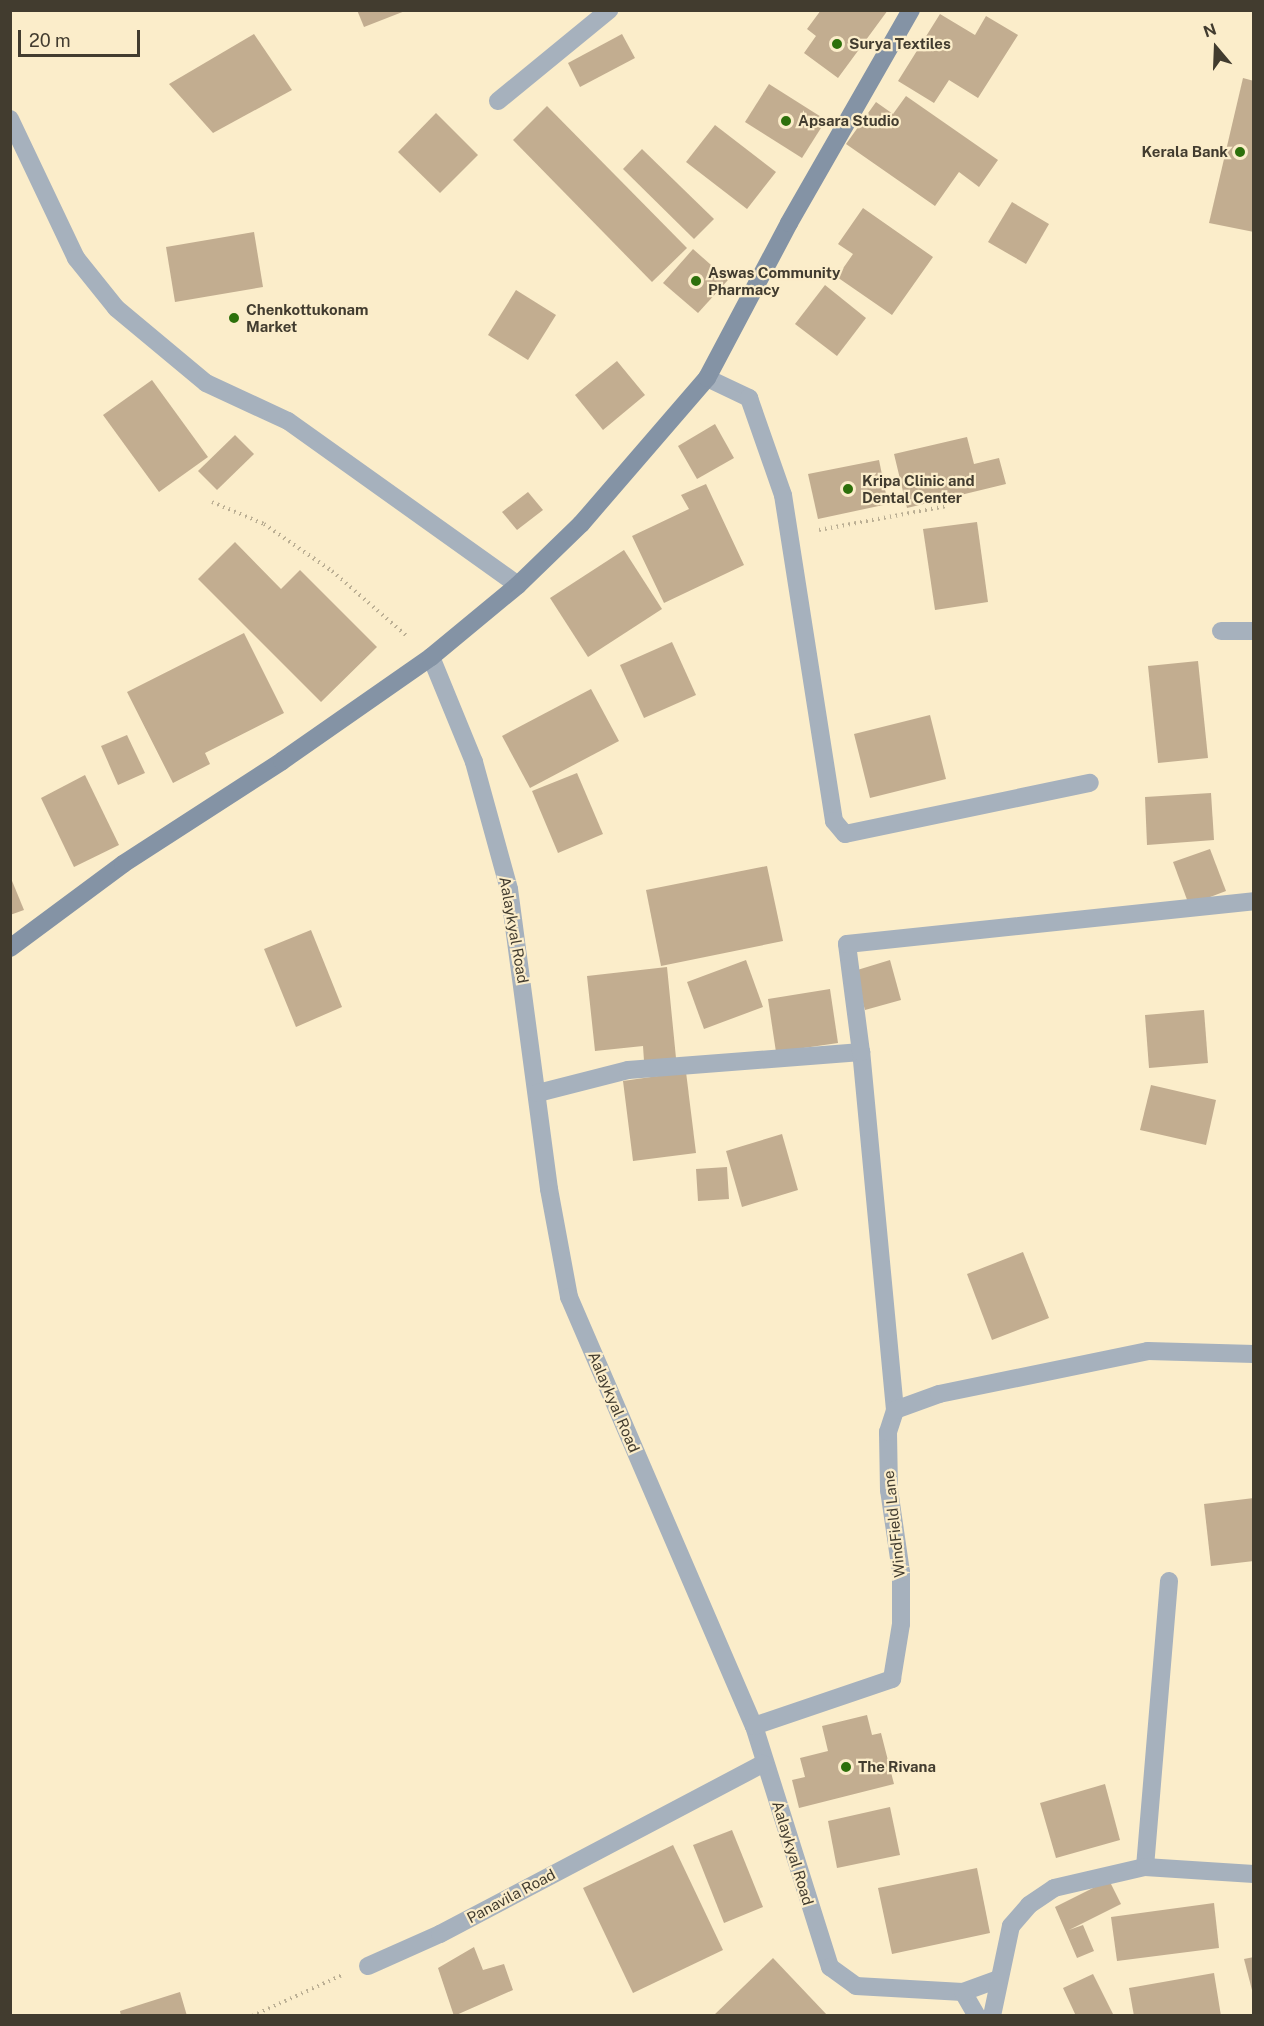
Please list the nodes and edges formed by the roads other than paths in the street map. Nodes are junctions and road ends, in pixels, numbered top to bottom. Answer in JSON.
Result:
{"nodes":[{"id":1,"x":609,"y":10,"type":"edge"},
{"id":2,"x":911,"y":10,"type":"edge"},
{"id":3,"x":498,"y":101,"type":"dead end"},
{"id":4,"x":10,"y":119,"type":"edge"},
{"id":5,"x":707,"y":378,"type":"junction"},
{"id":6,"x":518,"y":585,"type":"junction"},
{"id":7,"x":1221,"y":631,"type":"dead end"},
{"id":8,"x":1254,"y":631,"type":"edge"},
{"id":9,"x":431,"y":657,"type":"junction"},
{"id":10,"x":1090,"y":783,"type":"dead end"},
{"id":11,"x":1254,"y":901,"type":"edge"},
{"id":12,"x":10,"y":948,"type":"edge"},
{"id":13,"x":861,"y":1052,"type":"junction"},
{"id":14,"x":538,"y":1093,"type":"junction"},
{"id":15,"x":1254,"y":1354,"type":"edge"},
{"id":16,"x":895,"y":1410,"type":"junction"},
{"id":17,"x":1169,"y":1581,"type":"dead end"},
{"id":18,"x":754,"y":1726,"type":"junction"},
{"id":19,"x":763,"y":1764,"type":"junction"},
{"id":20,"x":1145,"y":1867,"type":"junction"},
{"id":21,"x":1254,"y":1874,"type":"edge"},
{"id":22,"x":368,"y":1966,"type":"road end"},
{"id":23,"x":999,"y":1978,"type":"junction"},
{"id":24,"x":963,"y":1992,"type":"junction"},
{"id":25,"x":977,"y":2016,"type":"edge"},
{"id":26,"x":992,"y":2016,"type":"edge"}],
"edges":[{"from":1,"to":3,"type":"street"},
{"from":2,"to":5,"type":"main road"},
{"from":4,"to":6,"type":"street"},
{"from":5,"to":6,"type":"main road"},
{"from":5,"to":10,"type":"street"},
{"from":6,"to":9,"type":"main road"},
{"from":7,"to":8,"type":"street"},
{"from":9,"to":12,"type":"main road"},
{"from":9,"to":14,"type":"street","name":"Aalaykyal Road"},
{"from":11,"to":13,"type":"street"},
{"from":13,"to":14,"type":"street"},
{"from":13,"to":16,"type":"street"},
{"from":14,"to":18,"type":"street","name":"Aalaykyal Road"},
{"from":15,"to":16,"type":"street"},
{"from":16,"to":18,"type":"street","name":"WindField Lane"},
{"from":17,"to":20,"type":"street"},
{"from":18,"to":19,"type":"street","name":"Aalaykyal Road"},
{"from":19,"to":22,"type":"street","name":"Panavila Road"},
{"from":19,"to":24,"type":"street","name":"Aalaykyal Road"},
{"from":20,"to":21,"type":"street"},
{"from":20,"to":23,"type":"street"},
{"from":23,"to":24,"type":"street"},
{"from":23,"to":26,"type":"street"},
{"from":24,"to":25,"type":"street"}]}
